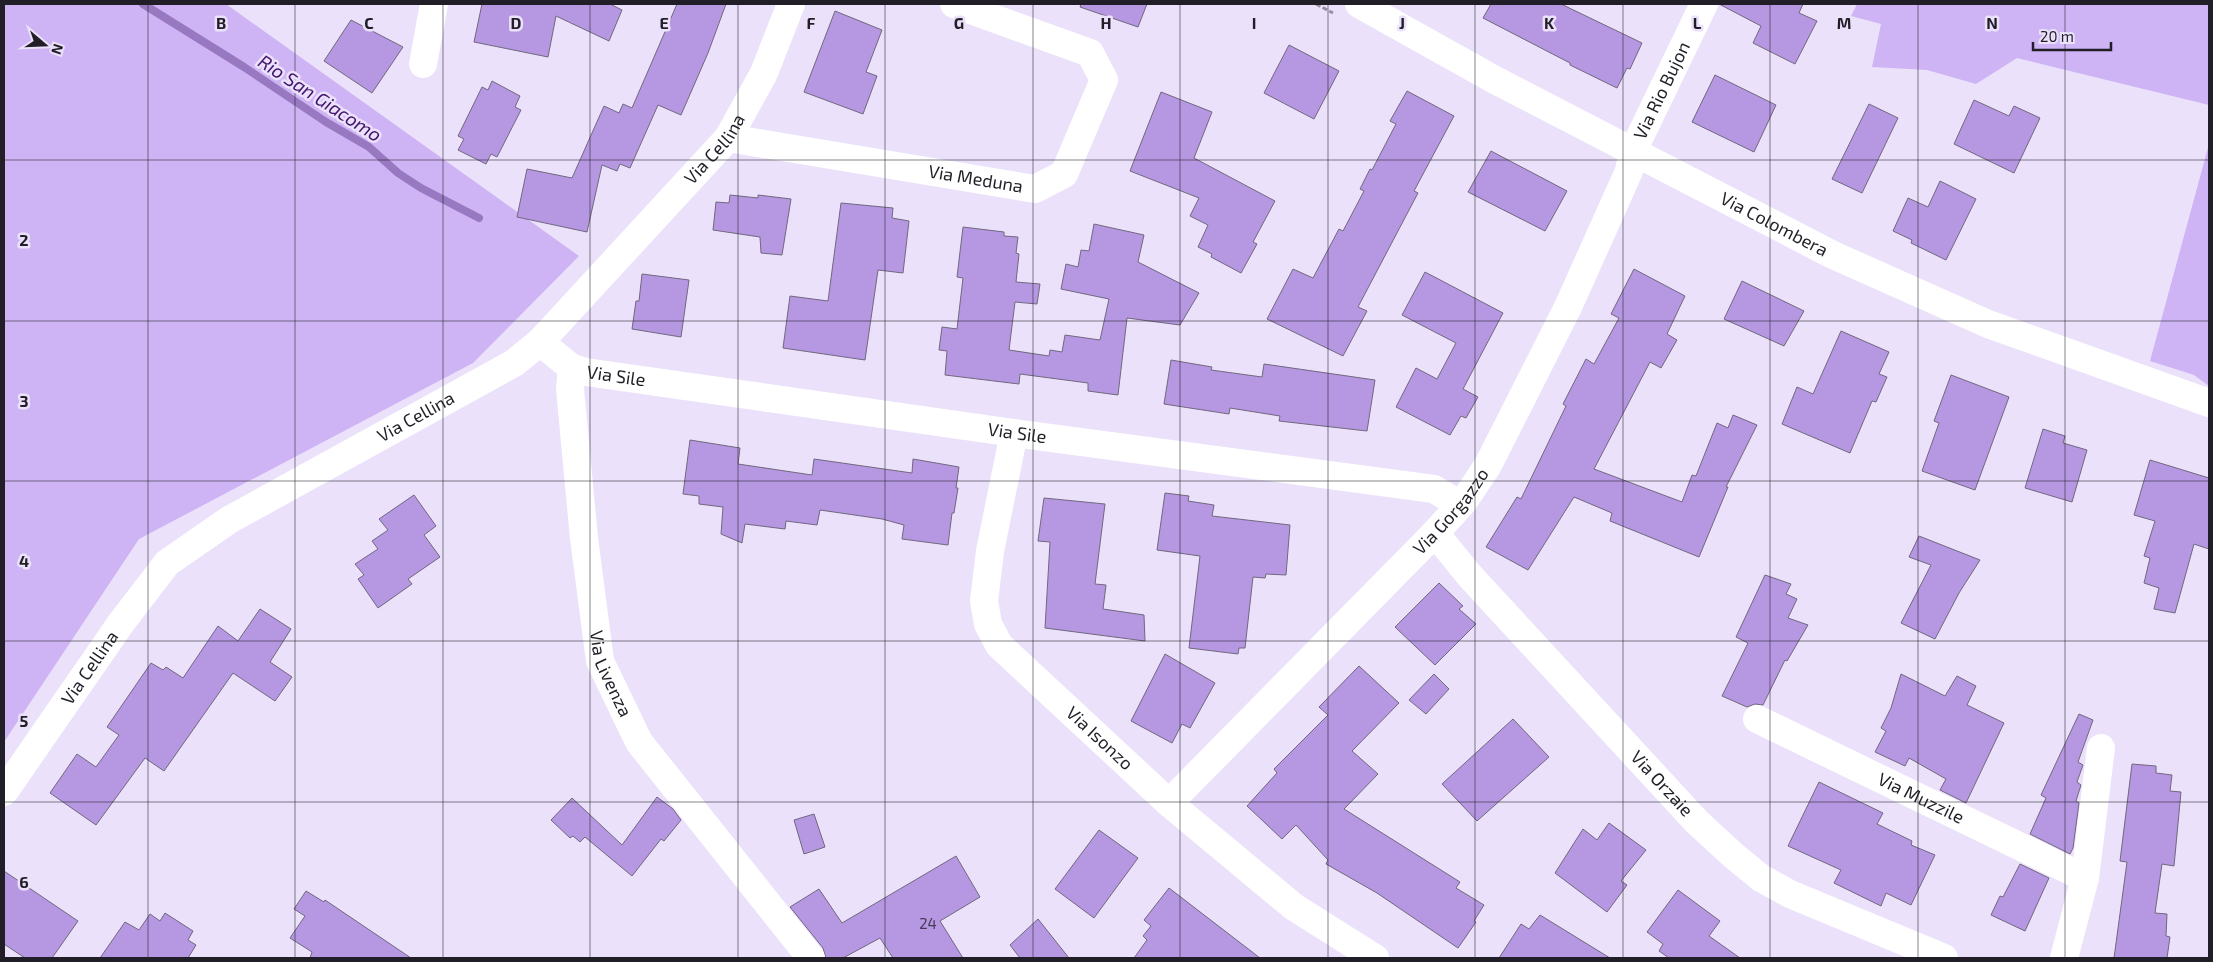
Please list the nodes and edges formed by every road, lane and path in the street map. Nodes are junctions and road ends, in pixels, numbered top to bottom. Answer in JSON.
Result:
{"nodes":[{"id":1,"x":434,"y":4,"type":"edge"},
{"id":2,"x":791,"y":4,"type":"edge"},
{"id":3,"x":954,"y":4,"type":"edge"},
{"id":4,"x":1359,"y":4,"type":"edge"},
{"id":5,"x":1704,"y":4,"type":"edge"},
{"id":6,"x":422,"y":64,"type":"dead end"},
{"id":7,"x":728,"y":138,"type":"junction"},
{"id":8,"x":1633,"y":151,"type":"junction"},
{"id":9,"x":540,"y":342,"type":"junction"},
{"id":10,"x":572,"y":368,"type":"junction"},
{"id":11,"x":2209,"y":403,"type":"edge"},
{"id":12,"x":1014,"y":433,"type":"junction"},
{"id":13,"x":1460,"y":504,"type":"junction"},
{"id":14,"x":1435,"y":533,"type":"junction"},
{"id":15,"x":1758,"y":719,"type":"dead end"},
{"id":16,"x":2101,"y":748,"type":"dead end"},
{"id":17,"x":4,"y":792,"type":"edge"},
{"id":18,"x":1169,"y":804,"type":"junction"},
{"id":19,"x":2085,"y":878,"type":"junction"},
{"id":20,"x":811,"y":958,"type":"edge"},
{"id":21,"x":1376,"y":958,"type":"edge"},
{"id":22,"x":1944,"y":958,"type":"edge"},
{"id":23,"x":2064,"y":958,"type":"edge"}],
"edges":[{"from":1,"to":6,"type":"street"},
{"from":2,"to":7,"type":"street","name":"Via Cellina"},
{"from":3,"to":7,"type":"street","name":"Via Meduna"},
{"from":4,"to":8,"type":"street","name":"Via Colombera"},
{"from":5,"to":8,"type":"street","name":"Via Rio Bujon"},
{"from":7,"to":9,"type":"street","name":"Via Cellina"},
{"from":8,"to":11,"type":"street","name":"Via Colombera"},
{"from":8,"to":13,"type":"street","name":"Via Gorgazzo"},
{"from":9,"to":10,"type":"street"},
{"from":9,"to":17,"type":"street","name":"Via Cellina"},
{"from":10,"to":12,"type":"street","name":"Via Sile"},
{"from":10,"to":20,"type":"street","name":"Via Livenza"},
{"from":12,"to":13,"type":"street","name":"Via Sile"},
{"from":12,"to":18,"type":"street","name":"Via Isonzo"},
{"from":13,"to":14,"type":"street","name":"Via Gorgazzo"},
{"from":14,"to":18,"type":"street","name":"Via Gorgazzo"},
{"from":14,"to":22,"type":"street","name":"Via Orzaie"},
{"from":15,"to":19,"type":"street","name":"Via Muzzile"},
{"from":16,"to":19,"type":"street"},
{"from":18,"to":21,"type":"street","name":"Via Isonzo"},
{"from":19,"to":23,"type":"street"}]}
